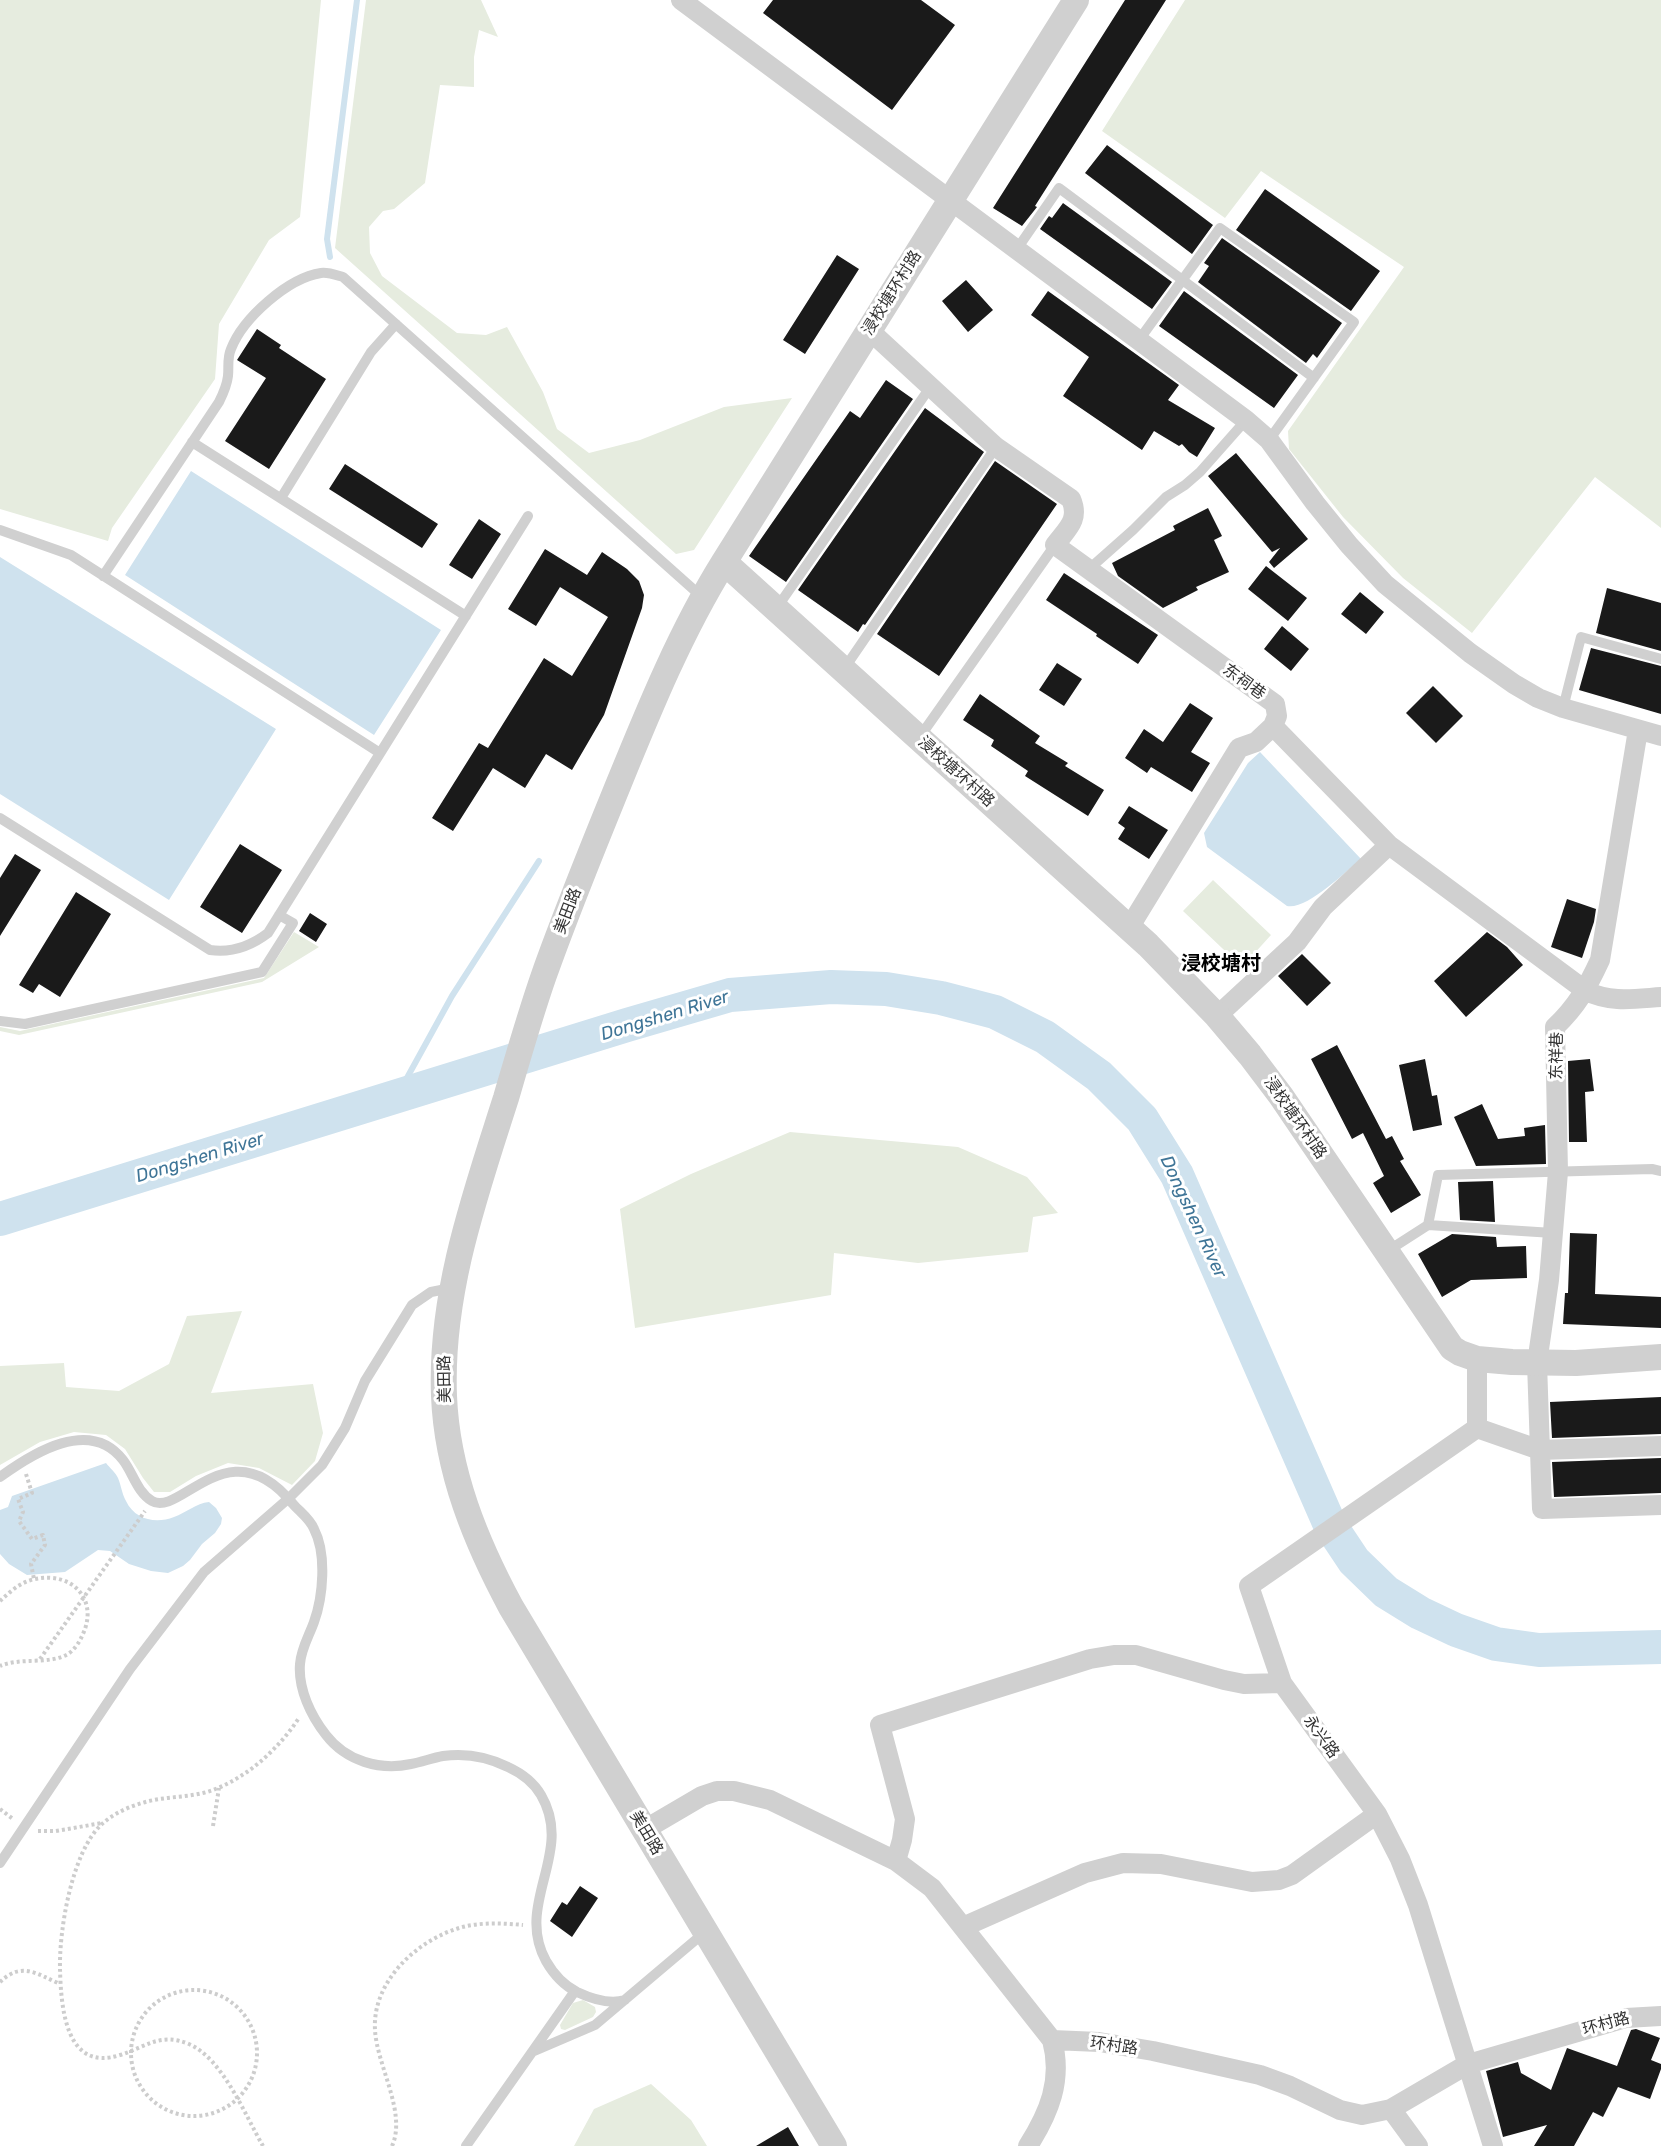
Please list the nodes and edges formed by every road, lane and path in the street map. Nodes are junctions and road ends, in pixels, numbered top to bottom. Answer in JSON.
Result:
{"nodes":[{"id":1,"x":681,"y":0,"type":"edge"},
{"id":2,"x":1076,"y":0,"type":"edge"},
{"id":3,"x":951,"y":200,"type":"junction"},
{"id":4,"x":1017,"y":249,"type":"junction"},
{"id":5,"x":1182,"y":280,"type":"junction"},
{"id":6,"x":396,"y":324,"type":"junction"},
{"id":7,"x":869,"y":330,"type":"junction"},
{"id":8,"x":1139,"y":340,"type":"junction"},
{"id":9,"x":1314,"y":378,"type":"junction"},
{"id":10,"x":930,"y":386,"type":"junction"},
{"id":11,"x":1246,"y":420,"type":"junction"},
{"id":12,"x":1269,"y":440,"type":"junction"},
{"id":13,"x":192,"y":442,"type":"junction"},
{"id":14,"x":996,"y":447,"type":"junction"},
{"id":15,"x":281,"y":498,"type":"junction"},
{"id":16,"x":528,"y":516,"type":"dead end"},
{"id":17,"x":0,"y":530,"type":"edge"},
{"id":18,"x":1055,"y":545,"type":"junction"},
{"id":19,"x":724,"y":562,"type":"junction"},
{"id":20,"x":1089,"y":569,"type":"junction"},
{"id":21,"x":103,"y":576,"type":"junction"},
{"id":22,"x":702,"y":597,"type":"junction"},
{"id":23,"x":776,"y":609,"type":"junction"},
{"id":24,"x":466,"y":616,"type":"junction"},
{"id":25,"x":1661,"y":659,"type":"edge"},
{"id":26,"x":843,"y":670,"type":"junction"},
{"id":27,"x":1563,"y":708,"type":"junction"},
{"id":28,"x":1274,"y":726,"type":"junction"},
{"id":29,"x":1638,"y":730,"type":"junction"},
{"id":30,"x":1661,"y":736,"type":"edge"},
{"id":31,"x":919,"y":738,"type":"junction"},
{"id":32,"x":380,"y":753,"type":"junction"},
{"id":33,"x":0,"y":818,"type":"edge"},
{"id":34,"x":1389,"y":845,"type":"junction"},
{"id":35,"x":279,"y":915,"type":"junction"},
{"id":36,"x":1129,"y":928,"type":"junction"},
{"id":37,"x":1586,"y":991,"type":"junction"},
{"id":38,"x":1661,"y":997,"type":"edge"},
{"id":39,"x":1217,"y":1016,"type":"junction"},
{"id":40,"x":0,"y":1022,"type":"edge"},
{"id":41,"x":1661,"y":1171,"type":"edge"},
{"id":42,"x":1558,"y":1172,"type":"junction"},
{"id":43,"x":1428,"y":1226,"type":"junction"},
{"id":44,"x":1553,"y":1233,"type":"junction"},
{"id":45,"x":1386,"y":1252,"type":"junction"},
{"id":46,"x":451,"y":1288,"type":"junction"},
{"id":47,"x":1661,"y":1357,"type":"edge"},
{"id":48,"x":1477,"y":1359,"type":"junction"},
{"id":49,"x":1537,"y":1363,"type":"junction"},
{"id":50,"x":1477,"y":1428,"type":"junction"},
{"id":51,"x":1661,"y":1446,"type":"edge"},
{"id":52,"x":1540,"y":1450,"type":"junction"},
{"id":53,"x":21,"y":1462,"type":"junction"},
{"id":54,"x":0,"y":1477,"type":"edge"},
{"id":55,"x":289,"y":1498,"type":"junction"},
{"id":56,"x":1661,"y":1505,"type":"edge"},
{"id":57,"x":141,"y":1516,"type":"dead end"},
{"id":58,"x":34,"y":1579,"type":"junction"},
{"id":59,"x":84,"y":1597,"type":"junction"},
{"id":60,"x":0,"y":1601,"type":"edge"},
{"id":61,"x":39,"y":1659,"type":"junction"},
{"id":62,"x":0,"y":1666,"type":"edge"},
{"id":63,"x":1282,"y":1683,"type":"junction"},
{"id":64,"x":308,"y":1706,"type":"junction"},
{"id":65,"x":219,"y":1788,"type":"junction"},
{"id":66,"x":0,"y":1809,"type":"edge"},
{"id":67,"x":1377,"y":1815,"type":"junction"},
{"id":68,"x":103,"y":1823,"type":"junction"},
{"id":69,"x":25,"y":1826,"type":"junction"},
{"id":70,"x":213,"y":1826,"type":"dead end"},
{"id":71,"x":644,"y":1830,"type":"junction"},
{"id":72,"x":896,"y":1861,"type":"junction"},
{"id":73,"x":0,"y":1863,"type":"edge"},
{"id":74,"x":535,"y":1925,"type":"junction"},
{"id":75,"x":963,"y":1927,"type":"junction"},
{"id":76,"x":705,"y":1932,"type":"junction"},
{"id":77,"x":0,"y":1982,"type":"edge"},
{"id":78,"x":60,"y":1984,"type":"junction"},
{"id":79,"x":575,"y":1991,"type":"junction"},
{"id":80,"x":626,"y":2000,"type":"junction"},
{"id":81,"x":1661,"y":2016,"type":"edge"},
{"id":82,"x":1052,"y":2040,"type":"junction"},
{"id":83,"x":131,"y":2051,"type":"junction"},
{"id":84,"x":532,"y":2052,"type":"junction"},
{"id":85,"x":1468,"y":2064,"type":"junction"},
{"id":86,"x":237,"y":2100,"type":"junction"},
{"id":87,"x":1391,"y":2109,"type":"junction"},
{"id":88,"x":262,"y":2146,"type":"edge"},
{"id":89,"x":392,"y":2146,"type":"edge"},
{"id":90,"x":466,"y":2146,"type":"edge"},
{"id":91,"x":834,"y":2146,"type":"edge"},
{"id":92,"x":1028,"y":2146,"type":"edge"},
{"id":93,"x":1418,"y":2146,"type":"edge"},
{"id":94,"x":1493,"y":2146,"type":"edge"}],
"edges":[{"from":1,"to":3,"type":"street"},
{"from":2,"to":3,"type":"street","name":"浸校塘环村路"},
{"from":3,"to":4,"type":"street"},
{"from":3,"to":7,"type":"street","name":"浸校塘环村路"},
{"from":4,"to":5,"type":"lane"},
{"from":4,"to":8,"type":"street"},
{"from":5,"to":8,"type":"lane"},
{"from":5,"to":9,"type":"lane"},
{"from":5,"to":9,"type":"lane"},
{"from":6,"to":13,"type":"lane"},
{"from":6,"to":15,"type":"lane"},
{"from":6,"to":22,"type":"lane"},
{"from":7,"to":10,"type":"street"},
{"from":7,"to":19,"type":"street","name":"浸校塘环村路"},
{"from":8,"to":11,"type":"street"},
{"from":9,"to":12,"type":"lane"},
{"from":10,"to":14,"type":"street"},
{"from":10,"to":23,"type":"lane"},
{"from":11,"to":12,"type":"street"},
{"from":11,"to":20,"type":"lane"},
{"from":12,"to":27,"type":"street"},
{"from":13,"to":15,"type":"lane"},
{"from":13,"to":21,"type":"lane"},
{"from":14,"to":18,"type":"street"},
{"from":14,"to":26,"type":"lane"},
{"from":15,"to":24,"type":"lane"},
{"from":16,"to":24,"type":"lane"},
{"from":17,"to":21,"type":"lane"},
{"from":18,"to":20,"type":"street","name":"东祠巷"},
{"from":18,"to":31,"type":"lane"},
{"from":19,"to":22,"type":"street","name":"美田路"},
{"from":19,"to":23,"type":"street","name":"浸校塘环村路"},
{"from":20,"to":28,"type":"street","name":"东祠巷"},
{"from":21,"to":32,"type":"lane"},
{"from":22,"to":46,"type":"street","name":"美田路"},
{"from":23,"to":26,"type":"street","name":"浸校塘环村路"},
{"from":24,"to":32,"type":"lane"},
{"from":25,"to":27,"type":"lane"},
{"from":26,"to":31,"type":"street","name":"浸校塘环村路"},
{"from":27,"to":29,"type":"street"},
{"from":28,"to":34,"type":"street"},
{"from":28,"to":36,"type":"street"},
{"from":29,"to":30,"type":"street"},
{"from":29,"to":37,"type":"street","name":"东祥巷"},
{"from":31,"to":36,"type":"street","name":"浸校塘环村路"},
{"from":32,"to":35,"type":"lane"},
{"from":33,"to":35,"type":"lane"},
{"from":34,"to":37,"type":"street"},
{"from":34,"to":39,"type":"street"},
{"from":35,"to":40,"type":"lane"},
{"from":36,"to":39,"type":"street","name":"浸校塘环村路"},
{"from":37,"to":38,"type":"street"},
{"from":37,"to":42,"type":"street","name":"东祥巷"},
{"from":39,"to":45,"type":"street","name":"浸校塘环村路"},
{"from":41,"to":42,"type":"lane"},
{"from":42,"to":43,"type":"lane"},
{"from":42,"to":44,"type":"street","name":"东祥巷"},
{"from":43,"to":44,"type":"lane"},
{"from":43,"to":45,"type":"lane"},
{"from":44,"to":49,"type":"street","name":"东祥巷"},
{"from":45,"to":48,"type":"street","name":"浸校塘环村路"},
{"from":46,"to":55,"type":"lane"},
{"from":46,"to":71,"type":"street","name":"美田路"},
{"from":47,"to":49,"type":"street","name":"浸校塘环村路"},
{"from":48,"to":49,"type":"street","name":"浸校塘环村路"},
{"from":48,"to":50,"type":"street"},
{"from":49,"to":52,"type":"street","name":"东祥巷"},
{"from":50,"to":52,"type":"street"},
{"from":50,"to":63,"type":"street","name":"永兴路"},
{"from":51,"to":52,"type":"street"},
{"from":52,"to":56,"type":"street","name":"东祥巷"},
{"from":53,"to":54,"type":"lane"},
{"from":53,"to":55,"type":"lane"},
{"from":53,"to":58,"type":"path"},
{"from":55,"to":64,"type":"lane"},
{"from":55,"to":69,"type":"lane"},
{"from":57,"to":59,"type":"path"},
{"from":58,"to":59,"type":"path"},
{"from":58,"to":60,"type":"path"},
{"from":59,"to":61,"type":"path"},
{"from":59,"to":61,"type":"path"},
{"from":61,"to":62,"type":"path"},
{"from":63,"to":67,"type":"street","name":"永兴路"},
{"from":63,"to":72,"type":"street"},
{"from":64,"to":65,"type":"path"},
{"from":64,"to":74,"type":"lane"},
{"from":65,"to":68,"type":"path"},
{"from":65,"to":70,"type":"path"},
{"from":66,"to":69,"type":"path"},
{"from":67,"to":75,"type":"street"},
{"from":67,"to":85,"type":"street","name":"永兴路"},
{"from":68,"to":69,"type":"path"},
{"from":68,"to":78,"type":"path"},
{"from":69,"to":73,"type":"lane"},
{"from":71,"to":72,"type":"street"},
{"from":71,"to":76,"type":"street","name":"美田路"},
{"from":72,"to":75,"type":"street"},
{"from":74,"to":79,"type":"lane"},
{"from":74,"to":89,"type":"path"},
{"from":75,"to":82,"type":"street"},
{"from":76,"to":80,"type":"lane"},
{"from":76,"to":91,"type":"street","name":"美田路"},
{"from":77,"to":78,"type":"path"},
{"from":78,"to":83,"type":"path"},
{"from":79,"to":80,"type":"lane"},
{"from":79,"to":84,"type":"lane"},
{"from":80,"to":84,"type":"lane"},
{"from":81,"to":85,"type":"street","name":"环村路"},
{"from":82,"to":87,"type":"street","name":"环村路"},
{"from":82,"to":92,"type":"street"},
{"from":83,"to":86,"type":"path"},
{"from":83,"to":86,"type":"path"},
{"from":83,"to":86,"type":"path"},
{"from":84,"to":90,"type":"lane"},
{"from":85,"to":87,"type":"street","name":"环村路"},
{"from":85,"to":94,"type":"street","name":"永兴路"},
{"from":86,"to":88,"type":"path"},
{"from":87,"to":93,"type":"street"}]}
